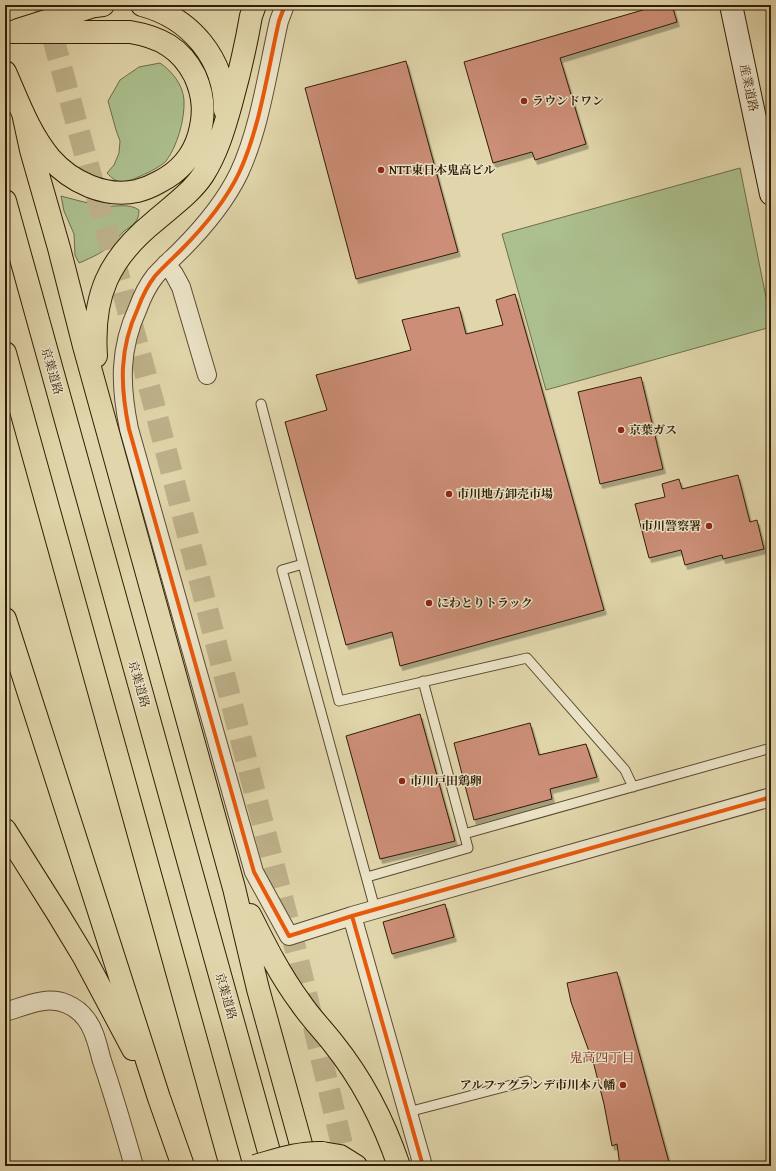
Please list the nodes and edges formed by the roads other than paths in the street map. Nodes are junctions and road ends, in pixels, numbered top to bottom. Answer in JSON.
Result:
{"nodes":[{"id":1,"x":98,"y":5,"type":"edge"},
{"id":2,"x":142,"y":5,"type":"edge"},
{"id":3,"x":255,"y":5,"type":"edge"},
{"id":4,"x":285,"y":5,"type":"edge"},
{"id":5,"x":731,"y":5,"type":"edge"},
{"id":6,"x":8,"y":33,"type":"edge"},
{"id":7,"x":5,"y":72,"type":"edge"},
{"id":8,"x":23,"y":113,"type":"junction"},
{"id":9,"x":225,"y":125,"type":"junction"},
{"id":10,"x":771,"y":194,"type":"edge"},
{"id":11,"x":5,"y":201,"type":"edge"},
{"id":12,"x":166,"y":264,"type":"junction"},
{"id":13,"x":5,"y":353,"type":"edge"},
{"id":14,"x":206,"y":375,"type":"dead end"},
{"id":15,"x":261,"y":404,"type":"dead end"},
{"id":16,"x":109,"y":437,"type":"junction"},
{"id":17,"x":303,"y":564,"type":"junction"},
{"id":18,"x":5,"y":619,"type":"edge"},
{"id":19,"x":423,"y":682,"type":"junction"},
{"id":20,"x":771,"y":748,"type":"edge"},
{"id":21,"x":633,"y":788,"type":"junction"},
{"id":22,"x":771,"y":797,"type":"edge"},
{"id":23,"x":5,"y":830,"type":"edge"},
{"id":24,"x":464,"y":834,"type":"junction"},
{"id":25,"x":367,"y":877,"type":"junction"},
{"id":26,"x":234,"y":888,"type":"junction"},
{"id":27,"x":375,"y":909,"type":"junction"},
{"id":28,"x":352,"y":916,"type":"junction"},
{"id":29,"x":5,"y":1012,"type":"edge"},
{"id":30,"x":527,"y":1081,"type":"dead end"},
{"id":31,"x":159,"y":1098,"type":"junction"},
{"id":32,"x":408,"y":1112,"type":"junction"},
{"id":33,"x":314,"y":1159,"type":"edge"},
{"id":34,"x":134,"y":1166,"type":"edge"},
{"id":35,"x":183,"y":1166,"type":"edge"},
{"id":36,"x":231,"y":1166,"type":"edge"},
{"id":37,"x":255,"y":1166,"type":"edge"},
{"id":38,"x":273,"y":1166,"type":"edge"},
{"id":39,"x":356,"y":1166,"type":"edge"},
{"id":40,"x":399,"y":1166,"type":"edge"},
{"id":41,"x":423,"y":1166,"type":"edge"}],
"edges":[{"from":1,"to":6,"type":"main road"},
{"from":2,"to":9,"type":"main road"},
{"from":3,"to":9,"type":"main road"},
{"from":4,"to":12,"type":"street"},
{"from":5,"to":10,"type":"main road","name":"産業道路"},
{"from":6,"to":8,"type":"main road"},
{"from":7,"to":8,"type":"main road"},
{"from":8,"to":16,"type":"main road"},
{"from":9,"to":16,"type":"main road"},
{"from":11,"to":38,"type":"main road","name":"京葉道路"},
{"from":12,"to":14,"type":"street"},
{"from":12,"to":28,"type":"street"},
{"from":13,"to":36,"type":"main road"},
{"from":15,"to":17,"type":"lane"},
{"from":16,"to":26,"type":"main road"},
{"from":17,"to":19,"type":"lane"},
{"from":17,"to":25,"type":"lane"},
{"from":18,"to":31,"type":"main road"},
{"from":19,"to":21,"type":"lane"},
{"from":19,"to":24,"type":"lane"},
{"from":20,"to":21,"type":"lane"},
{"from":21,"to":24,"type":"lane"},
{"from":22,"to":27,"type":"street"},
{"from":23,"to":31,"type":"main road"},
{"from":24,"to":25,"type":"lane"},
{"from":25,"to":27,"type":"lane"},
{"from":26,"to":33,"type":"main road"},
{"from":26,"to":40,"type":"main road"},
{"from":27,"to":28,"type":"street"},
{"from":28,"to":32,"type":"street"},
{"from":29,"to":34,"type":"street"},
{"from":30,"to":32,"type":"lane"},
{"from":31,"to":35,"type":"main road"},
{"from":32,"to":41,"type":"street"},
{"from":33,"to":37,"type":"main road","bridge":true},
{"from":33,"to":39,"type":"main road"}]}
